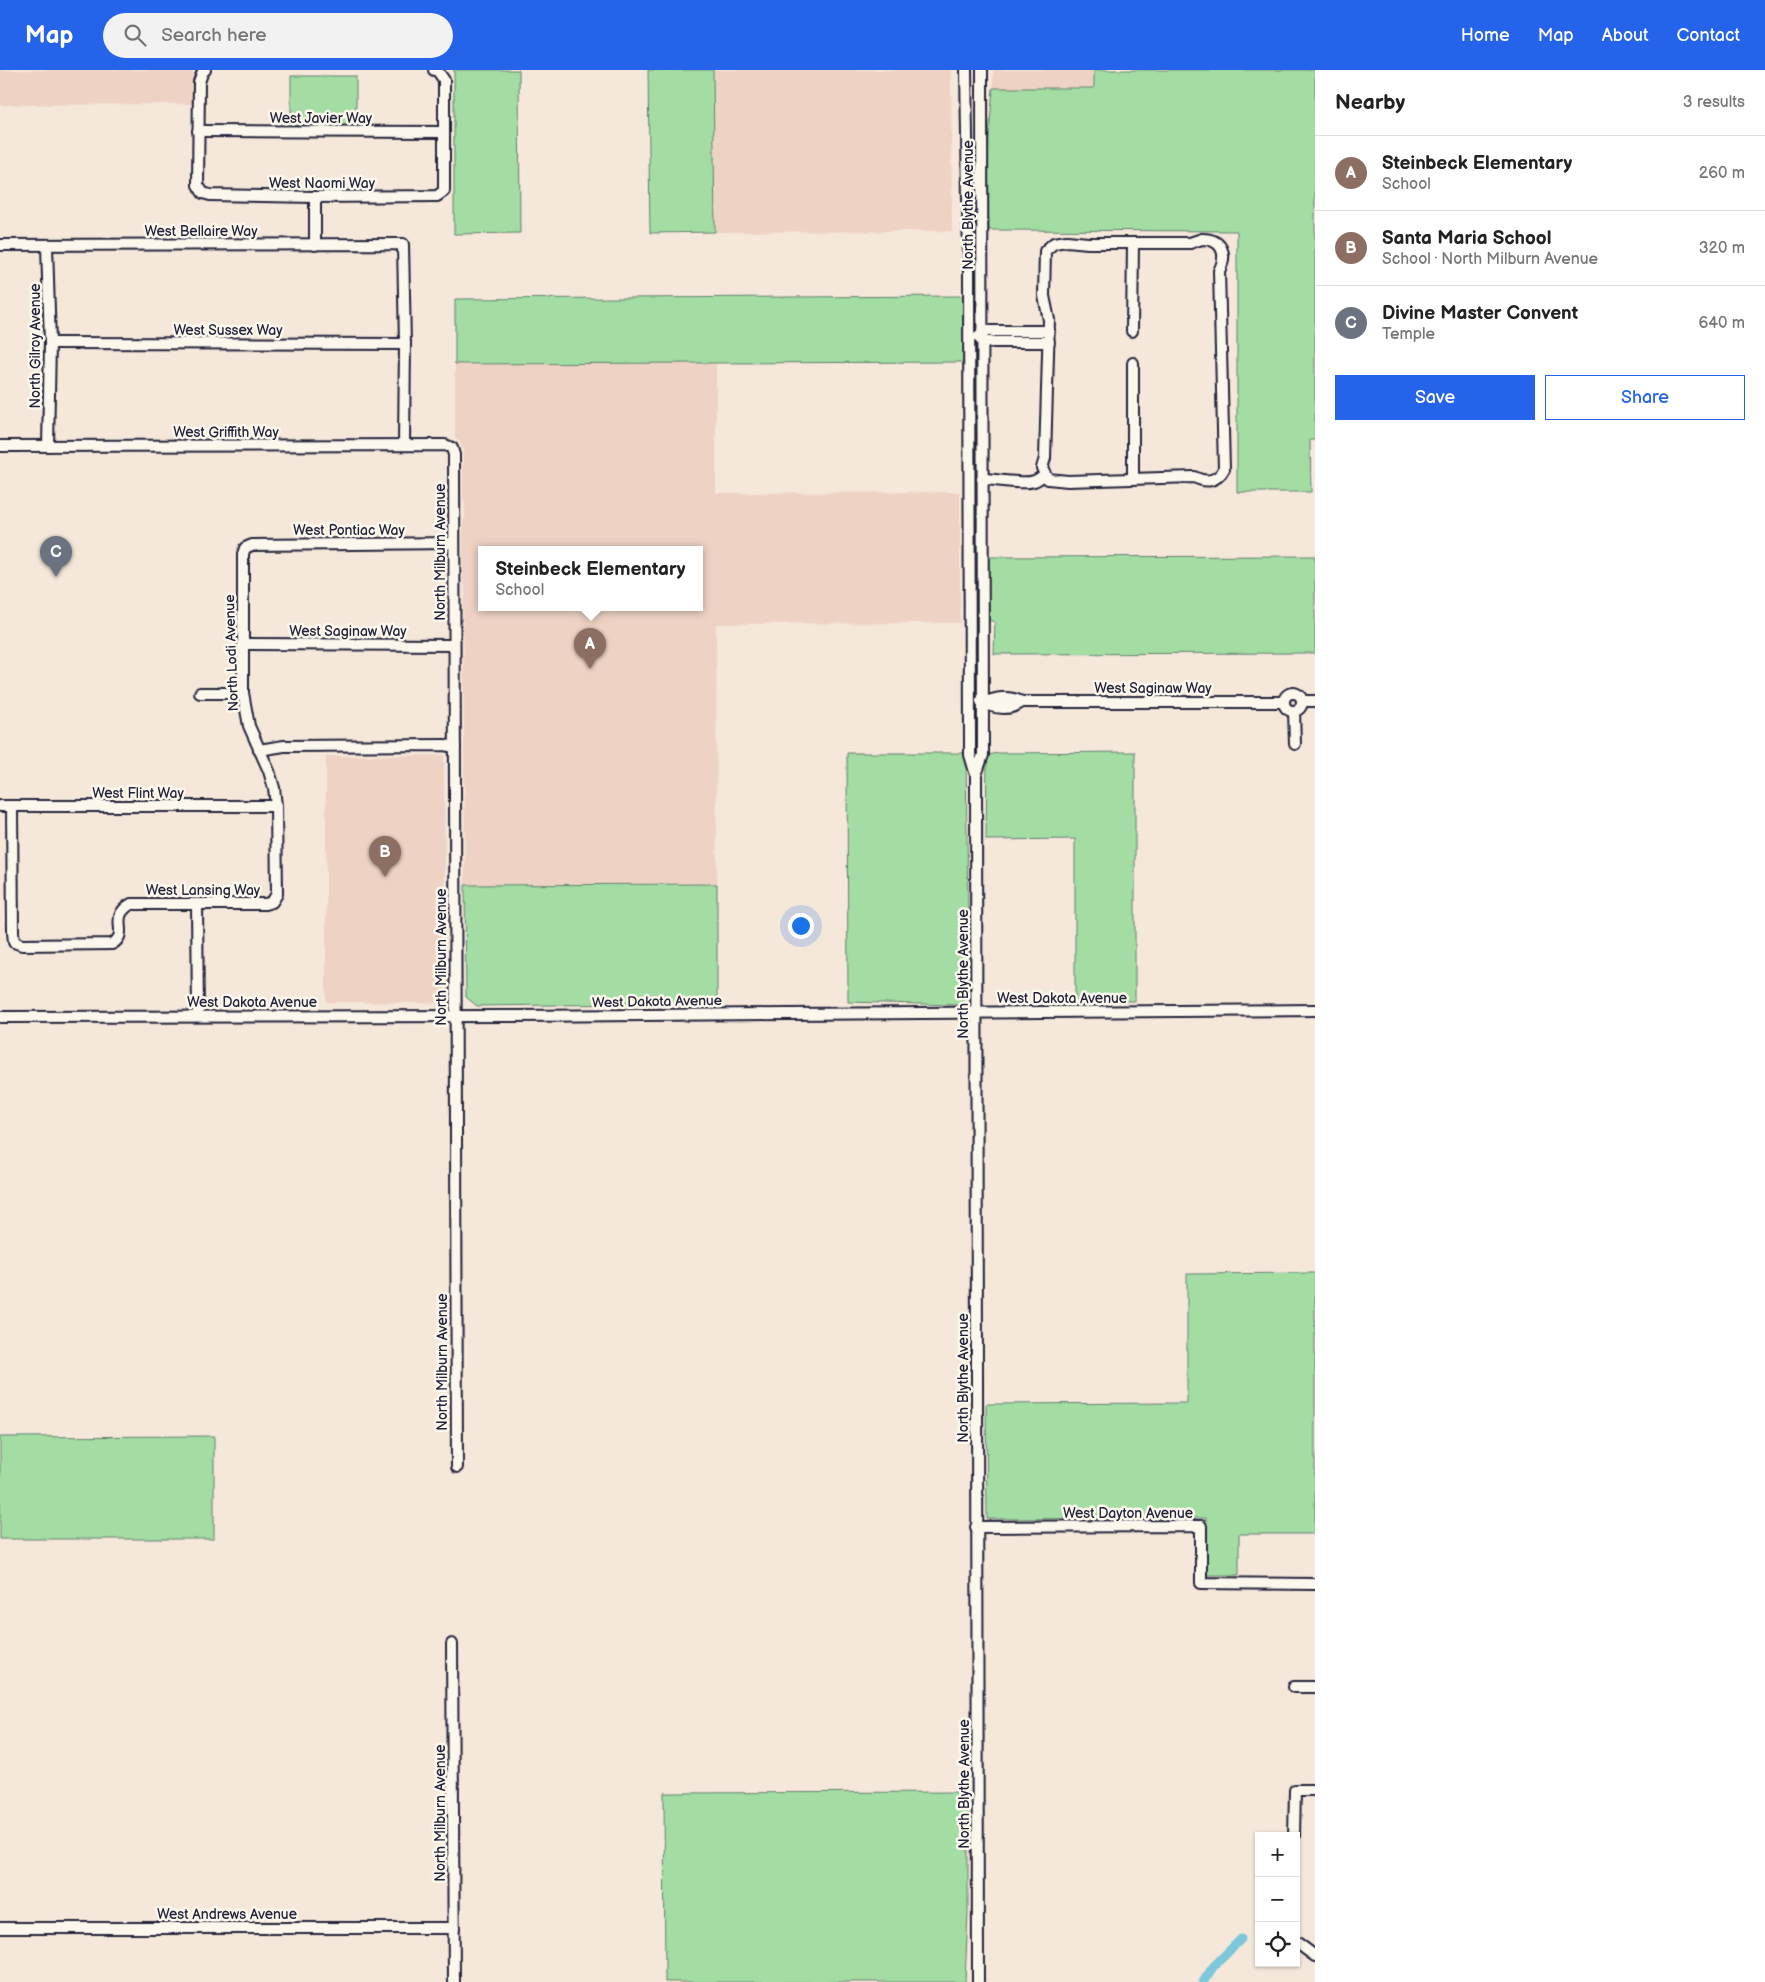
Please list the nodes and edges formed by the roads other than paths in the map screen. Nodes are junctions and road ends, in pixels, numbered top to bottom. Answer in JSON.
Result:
{"nodes":[{"id":1,"x":204,"y":70,"type":"edge"},
{"id":2,"x":436,"y":70,"type":"edge"},
{"id":3,"x":966,"y":70,"type":"edge"},
{"id":4,"x":982,"y":70,"type":"edge"},
{"id":5,"x":198,"y":131,"type":"junction"},
{"id":6,"x":444,"y":132,"type":"junction"},
{"id":7,"x":315,"y":197,"type":"junction"},
{"id":8,"x":1133,"y":243,"type":"junction"},
{"id":9,"x":315,"y":244,"type":"junction"},
{"id":10,"x":0,"y":245,"type":"edge"},
{"id":11,"x":47,"y":246,"type":"junction"},
{"id":12,"x":969,"y":266,"type":"junction"},
{"id":13,"x":1132,"y":331,"type":"dead end"},
{"id":14,"x":982,"y":336,"type":"junction"},
{"id":15,"x":1049,"y":337,"type":"junction"},
{"id":16,"x":50,"y":343,"type":"junction"},
{"id":17,"x":405,"y":344,"type":"junction"},
{"id":18,"x":1133,"y":363,"type":"dead end"},
{"id":19,"x":404,"y":445,"type":"junction"},
{"id":20,"x":0,"y":446,"type":"edge"},
{"id":21,"x":48,"y":446,"type":"junction"},
{"id":22,"x":452,"y":448,"type":"joint"},
{"id":23,"x":1044,"y":475,"type":"junction"},
{"id":24,"x":982,"y":479,"type":"junction"},
{"id":25,"x":1132,"y":479,"type":"junction"},
{"id":26,"x":969,"y":509,"type":"junction"},
{"id":27,"x":982,"y":509,"type":"junction"},
{"id":28,"x":454,"y":544,"type":"junction"},
{"id":29,"x":246,"y":548,"type":"joint"},
{"id":30,"x":970,"y":622,"type":"junction"},
{"id":31,"x":243,"y":644,"type":"junction"},
{"id":32,"x":454,"y":644,"type":"junction"},
{"id":33,"x":200,"y":693,"type":"dead end"},
{"id":34,"x":243,"y":693,"type":"junction"},
{"id":35,"x":1315,"y":701,"type":"edge"},
{"id":36,"x":1284,"y":702,"type":"junction"},
{"id":37,"x":1303,"y":702,"type":"junction"},
{"id":38,"x":982,"y":703,"type":"junction"},
{"id":39,"x":1294,"y":711,"type":"junction"},
{"id":40,"x":1295,"y":744,"type":"dead end"},
{"id":41,"x":456,"y":747,"type":"junction"},
{"id":42,"x":260,"y":750,"type":"junction"},
{"id":43,"x":976,"y":775,"type":"junction"},
{"id":44,"x":0,"y":806,"type":"edge"},
{"id":45,"x":12,"y":806,"type":"junction"},
{"id":46,"x":276,"y":806,"type":"junction"},
{"id":47,"x":272,"y":902,"type":"joint"},
{"id":48,"x":197,"y":904,"type":"junction"},
{"id":49,"x":1315,"y":1010,"type":"edge"},
{"id":50,"x":976,"y":1012,"type":"junction"},
{"id":51,"x":454,"y":1015,"type":"junction"},
{"id":52,"x":198,"y":1016,"type":"junction"},
{"id":53,"x":0,"y":1017,"type":"edge"},
{"id":54,"x":457,"y":1466,"type":"dead end"},
{"id":55,"x":976,"y":1526,"type":"junction"},
{"id":56,"x":1315,"y":1584,"type":"edge"},
{"id":57,"x":452,"y":1644,"type":"dead end"},
{"id":58,"x":1294,"y":1687,"type":"dead end"},
{"id":59,"x":1315,"y":1687,"type":"edge"},
{"id":60,"x":1315,"y":1790,"type":"edge"},
{"id":61,"x":1294,"y":1832,"type":"edge"},
{"id":62,"x":0,"y":1928,"type":"edge"},
{"id":63,"x":454,"y":1928,"type":"junction"},
{"id":64,"x":1300,"y":1945,"type":"edge"},
{"id":65,"x":1315,"y":1956,"type":"edge"},
{"id":66,"x":454,"y":1982,"type":"edge"},
{"id":67,"x":978,"y":1982,"type":"edge"}],
"edges":[{"from":1,"to":5,"type":"street"},
{"from":2,"to":6,"type":"street"},
{"from":3,"to":12,"type":"street","name":"North Blythe Avenue"},
{"from":4,"to":14,"type":"street","name":"North Blythe Avenue"},
{"from":5,"to":6,"type":"street","name":"West Javier Way"},
{"from":5,"to":7,"type":"street","name":"West Naomi Way"},
{"from":6,"to":7,"type":"street","name":"West Naomi Way"},
{"from":7,"to":9,"type":"street"},
{"from":8,"to":13,"type":"street"},
{"from":8,"to":15,"type":"street"},
{"from":8,"to":25,"type":"street"},
{"from":9,"to":11,"type":"street","name":"West Bellaire Way"},
{"from":9,"to":17,"type":"street","name":"West Bellaire Way"},
{"from":10,"to":11,"type":"street","name":"West Bellaire Way"},
{"from":11,"to":16,"type":"street","name":"North Gilroy Avenue"},
{"from":12,"to":14,"type":"street","name":"North Blythe Avenue"},
{"from":12,"to":26,"type":"street","name":"North Blythe Avenue"},
{"from":14,"to":15,"type":"street"},
{"from":14,"to":24,"type":"street","name":"North Blythe Avenue"},
{"from":15,"to":23,"type":"street"},
{"from":16,"to":17,"type":"street","name":"West Sussex Way"},
{"from":16,"to":21,"type":"street","name":"North Gilroy Avenue"},
{"from":17,"to":19,"type":"street"},
{"from":18,"to":25,"type":"street"},
{"from":19,"to":21,"type":"street","name":"West Griffith Way"},
{"from":19,"to":22,"type":"street","name":"West Griffith Way"},
{"from":20,"to":21,"type":"street","name":"West Griffith Way"},
{"from":22,"to":28,"type":"street","name":"North Milburn Avenue"},
{"from":23,"to":24,"type":"street"},
{"from":23,"to":25,"type":"street"},
{"from":24,"to":27,"type":"street","name":"North Blythe Avenue"},
{"from":26,"to":27,"type":"street"},
{"from":26,"to":30,"type":"street","name":"North Blythe Avenue"},
{"from":27,"to":38,"type":"street","name":"North Blythe Avenue"},
{"from":28,"to":29,"type":"street","name":"West Pontiac Way"},
{"from":28,"to":32,"type":"street","name":"North Milburn Avenue"},
{"from":29,"to":31,"type":"street","name":"North Lodi Avenue"},
{"from":30,"to":38,"type":"street","name":"North Blythe Avenue"},
{"from":30,"to":43,"type":"street","name":"North Blythe Avenue"},
{"from":31,"to":32,"type":"street","name":"West Saginaw Way"},
{"from":31,"to":34,"type":"street","name":"North Lodi Avenue"},
{"from":32,"to":41,"type":"street","name":"North Milburn Avenue"},
{"from":33,"to":34,"type":"street"},
{"from":34,"to":42,"type":"street","name":"North Lodi Avenue"},
{"from":35,"to":37,"type":"street"},
{"from":36,"to":37,"type":"street"},
{"from":36,"to":38,"type":"street","name":"West Saginaw Way"},
{"from":36,"to":39,"type":"street"},
{"from":37,"to":39,"type":"street"},
{"from":38,"to":43,"type":"street","name":"North Blythe Avenue"},
{"from":39,"to":40,"type":"street"},
{"from":41,"to":42,"type":"street"},
{"from":41,"to":51,"type":"street","name":"North Milburn Avenue"},
{"from":42,"to":46,"type":"street","name":"North Lodi Avenue"},
{"from":43,"to":50,"type":"street","name":"North Blythe Avenue"},
{"from":44,"to":45,"type":"street","name":"West Flint Way"},
{"from":45,"to":46,"type":"street","name":"West Flint Way"},
{"from":45,"to":48,"type":"street","name":"West Lansing Way"},
{"from":46,"to":47,"type":"street","name":"North Lodi Avenue"},
{"from":47,"to":48,"type":"street","name":"West Lansing Way"},
{"from":48,"to":52,"type":"street"},
{"from":49,"to":50,"type":"street","name":"West Dakota Avenue"},
{"from":50,"to":51,"type":"street","name":"West Dakota Avenue"},
{"from":50,"to":55,"type":"street","name":"North Blythe Avenue"},
{"from":51,"to":52,"type":"street","name":"West Dakota Avenue"},
{"from":51,"to":54,"type":"street","name":"North Milburn Avenue"},
{"from":52,"to":53,"type":"street","name":"West Dakota Avenue"},
{"from":55,"to":56,"type":"street","name":"West Dayton Avenue"},
{"from":55,"to":67,"type":"street","name":"North Blythe Avenue"},
{"from":57,"to":63,"type":"street","name":"North Milburn Avenue"},
{"from":58,"to":59,"type":"street"},
{"from":60,"to":61,"type":"street"},
{"from":62,"to":63,"type":"street","name":"West Andrews Avenue"},
{"from":63,"to":66,"type":"street","name":"North Milburn Avenue"},
{"from":64,"to":65,"type":"street"}]}
